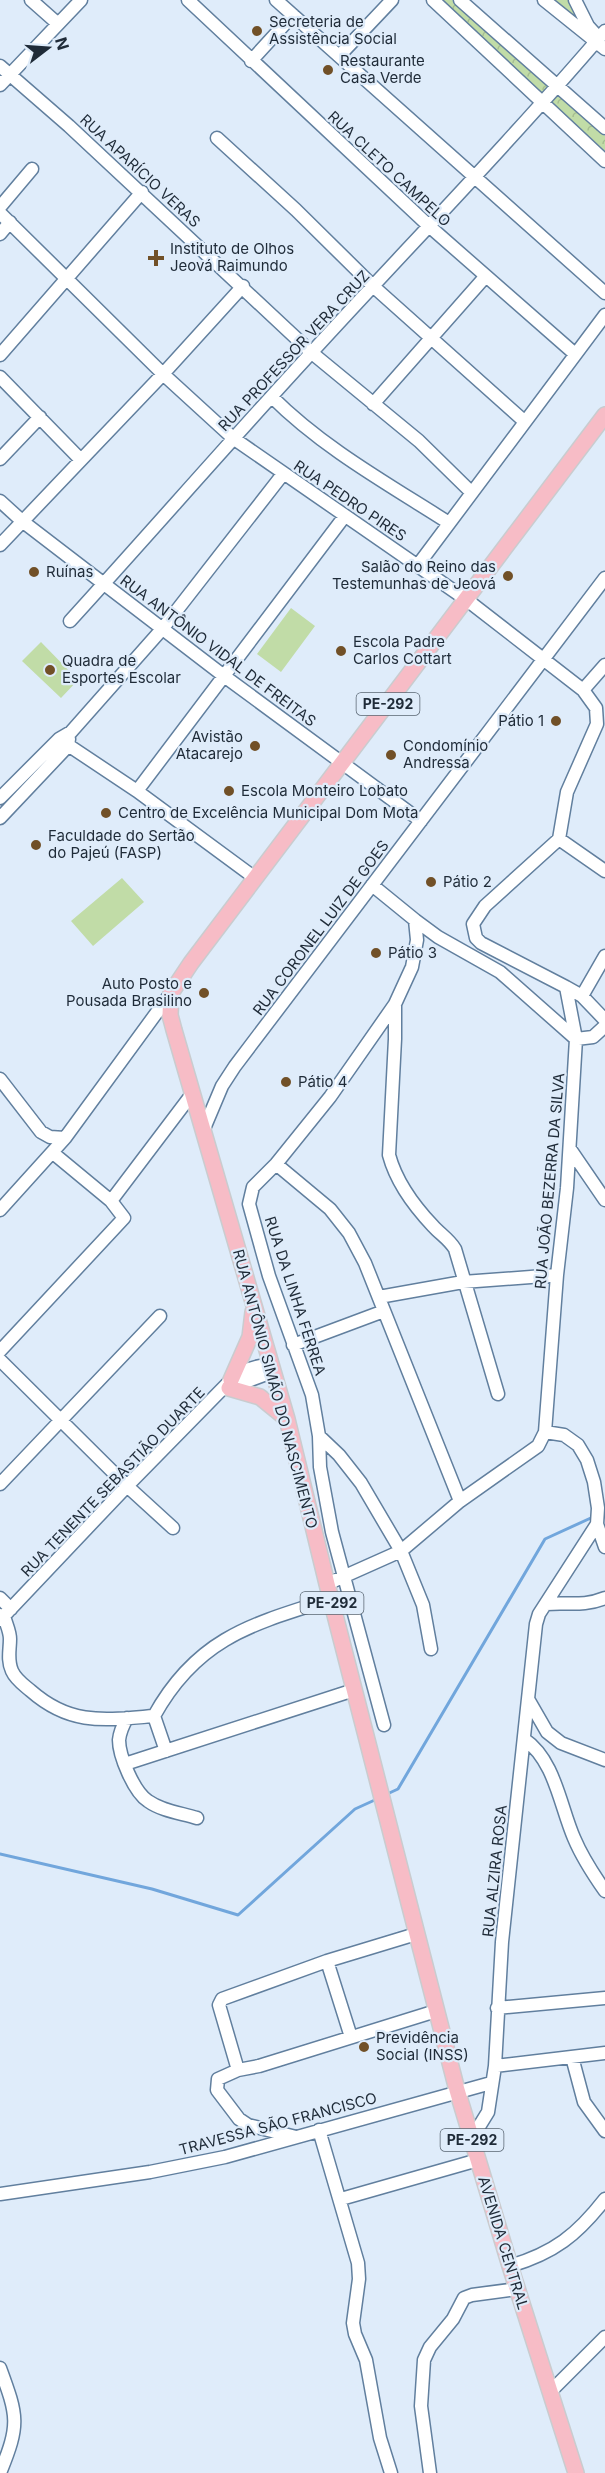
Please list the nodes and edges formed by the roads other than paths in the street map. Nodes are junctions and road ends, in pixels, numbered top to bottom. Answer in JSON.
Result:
{"nodes":[{"id":1,"x":31,"y":0,"type":"edge"},
{"id":2,"x":81,"y":0,"type":"edge"},
{"id":3,"x":188,"y":0,"type":"edge"},
{"id":4,"x":276,"y":0,"type":"edge"},
{"id":5,"x":392,"y":0,"type":"edge"},
{"id":6,"x":433,"y":0,"type":"edge"},
{"id":7,"x":460,"y":0,"type":"edge"},
{"id":8,"x":544,"y":0,"type":"edge"},
{"id":9,"x":575,"y":0,"type":"edge"},
{"id":10,"x":293,"y":15,"type":"junction"},
{"id":11,"x":57,"y":23,"type":"junction"},
{"id":12,"x":601,"y":40,"type":"edge"},
{"id":13,"x":340,"y":55,"type":"junction"},
{"id":14,"x":251,"y":61,"type":"junction"},
{"id":15,"x":0,"y":66,"type":"edge"},
{"id":16,"x":10,"y":74,"type":"junction"},
{"id":17,"x":0,"y":85,"type":"edge"},
{"id":18,"x":558,"y":87,"type":"junction"},
{"id":19,"x":544,"y":103,"type":"junction"},
{"id":20,"x":605,"y":128,"type":"edge"},
{"id":21,"x":217,"y":138,"type":"dead end"},
{"id":22,"x":605,"y":161,"type":"edge"},
{"id":23,"x":33,"y":169,"type":"dead end"},
{"id":24,"x":474,"y":176,"type":"junction"},
{"id":25,"x":142,"y":192,"type":"junction"},
{"id":26,"x":0,"y":207,"type":"edge"},
{"id":27,"x":0,"y":213,"type":"edge"},
{"id":28,"x":10,"y":222,"type":"junction"},
{"id":29,"x":429,"y":226,"type":"junction"},
{"id":30,"x":0,"y":234,"type":"edge"},
{"id":31,"x":485,"y":277,"type":"junction"},
{"id":32,"x":66,"y":279,"type":"junction"},
{"id":33,"x":243,"y":286,"type":"junction"},
{"id":34,"x":374,"y":287,"type":"junction"},
{"id":35,"x":605,"y":293,"type":"edge"},
{"id":36,"x":605,"y":315,"type":"edge"},
{"id":37,"x":431,"y":338,"type":"junction"},
{"id":38,"x":312,"y":353,"type":"junction"},
{"id":39,"x":575,"y":354,"type":"junction"},
{"id":40,"x":0,"y":356,"type":"edge"},
{"id":41,"x":163,"y":374,"type":"junction"},
{"id":42,"x":0,"y":377,"type":"edge"},
{"id":43,"x":272,"y":397,"type":"junction"},
{"id":44,"x":373,"y":404,"type":"junction"},
{"id":45,"x":605,"y":415,"type":"edge"},
{"id":46,"x":40,"y":417,"type":"junction"},
{"id":47,"x":524,"y":421,"type":"junction"},
{"id":48,"x":234,"y":438,"type":"junction"},
{"id":49,"x":0,"y":459,"type":"edge"},
{"id":50,"x":81,"y":459,"type":"junction"},
{"id":51,"x":283,"y":474,"type":"junction"},
{"id":52,"x":471,"y":492,"type":"junction"},
{"id":53,"x":0,"y":501,"type":"edge"},
{"id":54,"x":344,"y":517,"type":"junction"},
{"id":55,"x":22,"y":521,"type":"junction"},
{"id":56,"x":449,"y":523,"type":"junction"},
{"id":57,"x":0,"y":545,"type":"edge"},
{"id":58,"x":418,"y":565,"type":"junction"},
{"id":59,"x":605,"y":578,"type":"edge"},
{"id":60,"x":105,"y":583,"type":"junction"},
{"id":61,"x":467,"y":600,"type":"junction"},
{"id":62,"x":70,"y":621,"type":"dead end"},
{"id":63,"x":163,"y":628,"type":"junction"},
{"id":64,"x":544,"y":660,"type":"junction"},
{"id":65,"x":605,"y":665,"type":"edge"},
{"id":66,"x":224,"y":676,"type":"junction"},
{"id":67,"x":583,"y":690,"type":"junction"},
{"id":68,"x":63,"y":742,"type":"junction"},
{"id":69,"x":342,"y":762,"type":"junction"},
{"id":70,"x":138,"y":791,"type":"junction"},
{"id":71,"x":0,"y":798,"type":"edge"},
{"id":72,"x":0,"y":818,"type":"edge"},
{"id":73,"x":421,"y":821,"type":"junction"},
{"id":74,"x":559,"y":839,"type":"junction"},
{"id":75,"x":605,"y":871,"type":"edge"},
{"id":76,"x":255,"y":878,"type":"junction"},
{"id":77,"x":372,"y":885,"type":"junction"},
{"id":78,"x":415,"y":920,"type":"junction"},
{"id":79,"x":605,"y":956,"type":"edge"},
{"id":80,"x":566,"y":987,"type":"junction"},
{"id":81,"x":171,"y":993,"type":"junction"},
{"id":82,"x":582,"y":996,"type":"junction"},
{"id":83,"x":395,"y":1004,"type":"junction"},
{"id":84,"x":605,"y":1020,"type":"edge"},
{"id":85,"x":605,"y":1026,"type":"edge"},
{"id":86,"x":576,"y":1039,"type":"junction"},
{"id":87,"x":0,"y":1079,"type":"edge"},
{"id":88,"x":192,"y":1094,"type":"junction"},
{"id":89,"x":203,"y":1131,"type":"junction"},
{"id":90,"x":65,"y":1138,"type":"junction"},
{"id":91,"x":570,"y":1149,"type":"junction"},
{"id":92,"x":53,"y":1153,"type":"junction"},
{"id":93,"x":276,"y":1164,"type":"junction"},
{"id":94,"x":591,"y":1179,"type":"junction"},
{"id":95,"x":567,"y":1188,"type":"junction"},
{"id":96,"x":605,"y":1200,"type":"edge"},
{"id":97,"x":111,"y":1201,"type":"junction"},
{"id":98,"x":0,"y":1209,"type":"edge"},
{"id":99,"x":557,"y":1275,"type":"junction"},
{"id":100,"x":463,"y":1282,"type":"junction"},
{"id":101,"x":379,"y":1297,"type":"junction"},
{"id":102,"x":254,"y":1306,"type":"junction"},
{"id":103,"x":384,"y":1311,"type":"junction"},
{"id":104,"x":160,"y":1316,"type":"dead end"},
{"id":105,"x":293,"y":1345,"type":"junction"},
{"id":106,"x":0,"y":1350,"type":"edge"},
{"id":107,"x":0,"y":1360,"type":"edge"},
{"id":108,"x":271,"y":1365,"type":"junction"},
{"id":109,"x":228,"y":1386,"type":"junction"},
{"id":110,"x":498,"y":1394,"type":"dead end"},
{"id":111,"x":286,"y":1419,"type":"junction"},
{"id":112,"x":60,"y":1421,"type":"junction"},
{"id":113,"x":545,"y":1432,"type":"junction"},
{"id":114,"x":320,"y":1436,"type":"junction"},
{"id":115,"x":0,"y":1484,"type":"edge"},
{"id":116,"x":127,"y":1486,"type":"junction"},
{"id":117,"x":459,"y":1501,"type":"junction"},
{"id":118,"x":597,"y":1524,"type":"junction"},
{"id":119,"x":173,"y":1528,"type":"dead end"},
{"id":120,"x":605,"y":1547,"type":"edge"},
{"id":121,"x":401,"y":1551,"type":"junction"},
{"id":122,"x":344,"y":1578,"type":"junction"},
{"id":123,"x":329,"y":1592,"type":"junction"},
{"id":124,"x":0,"y":1598,"type":"edge"},
{"id":125,"x":605,"y":1598,"type":"edge"},
{"id":126,"x":546,"y":1604,"type":"junction"},
{"id":127,"x":4,"y":1618,"type":"edge"},
{"id":128,"x":431,"y":1649,"type":"dead end"},
{"id":129,"x":354,"y":1690,"type":"junction"},
{"id":130,"x":528,"y":1699,"type":"junction"},
{"id":131,"x":154,"y":1716,"type":"junction"},
{"id":132,"x":127,"y":1718,"type":"junction"},
{"id":133,"x":384,"y":1725,"type":"dead end"},
{"id":134,"x":524,"y":1739,"type":"junction"},
{"id":135,"x":166,"y":1751,"type":"junction"},
{"id":136,"x":605,"y":1760,"type":"edge"},
{"id":137,"x":126,"y":1764,"type":"junction"},
{"id":138,"x":383,"y":1803,"type":"joint"},
{"id":139,"x":197,"y":1818,"type":"dead end"},
{"id":140,"x":605,"y":1891,"type":"edge"},
{"id":141,"x":416,"y":1934,"type":"junction"},
{"id":142,"x":327,"y":1962,"type":"junction"},
{"id":143,"x":605,"y":1998,"type":"edge"},
{"id":144,"x":498,"y":2008,"type":"junction"},
{"id":145,"x":436,"y":2011,"type":"junction"},
{"id":146,"x":351,"y":2037,"type":"junction"},
{"id":147,"x":605,"y":2053,"type":"edge"},
{"id":148,"x":572,"y":2056,"type":"junction"},
{"id":149,"x":495,"y":2066,"type":"junction"},
{"id":150,"x":238,"y":2070,"type":"junction"},
{"id":151,"x":491,"y":2082,"type":"junction"},
{"id":152,"x":457,"y":2090,"type":"junction"},
{"id":153,"x":318,"y":2130,"type":"junction"},
{"id":154,"x":605,"y":2131,"type":"edge"},
{"id":155,"x":298,"y":2137,"type":"junction"},
{"id":156,"x":472,"y":2138,"type":"junction"},
{"id":157,"x":478,"y":2160,"type":"junction"},
{"id":158,"x":0,"y":2194,"type":"edge"},
{"id":159,"x":341,"y":2199,"type":"junction"},
{"id":160,"x":605,"y":2199,"type":"edge"},
{"id":161,"x":510,"y":2266,"type":"junction"},
{"id":162,"x":517,"y":2289,"type":"junction"},
{"id":163,"x":605,"y":2337,"type":"edge"},
{"id":164,"x":0,"y":2368,"type":"edge"},
{"id":165,"x":550,"y":2392,"type":"junction"},
{"id":166,"x":0,"y":2472,"type":"edge"},
{"id":167,"x":391,"y":2473,"type":"edge"},
{"id":168,"x":430,"y":2473,"type":"edge"},
{"id":169,"x":576,"y":2473,"type":"edge"}],
"edges":[{"from":1,"to":11,"type":"street"},
{"from":2,"to":11,"type":"street"},
{"from":3,"to":14,"type":"street","name":"RUA CLETO CAMPELO"},
{"from":4,"to":10,"type":"street"},
{"from":5,"to":13,"type":"street"},
{"from":6,"to":19,"type":"street"},
{"from":7,"to":18,"type":"street"},
{"from":8,"to":12,"type":"street"},
{"from":9,"to":12,"type":"street"},
{"from":10,"to":13,"type":"street"},
{"from":10,"to":14,"type":"street"},
{"from":11,"to":16,"type":"street"},
{"from":12,"to":18,"type":"street","name":"RUA PROFESSOR VERA CRUZ"},
{"from":13,"to":24,"type":"street"},
{"from":14,"to":29,"type":"street","name":"RUA CLETO CAMPELO"},
{"from":15,"to":16,"type":"street","name":"RUA APARÍCIO VERAS"},
{"from":16,"to":17,"type":"street"},
{"from":16,"to":25,"type":"street","name":"RUA APARÍCIO VERAS"},
{"from":18,"to":19,"type":"street","name":"RUA PROFESSOR VERA CRUZ"},
{"from":18,"to":20,"type":"street"},
{"from":19,"to":22,"type":"street"},
{"from":19,"to":24,"type":"street","name":"RUA PROFESSOR VERA CRUZ"},
{"from":21,"to":34,"type":"street"},
{"from":23,"to":26,"type":"street"},
{"from":24,"to":29,"type":"street","name":"RUA PROFESSOR VERA CRUZ"},
{"from":24,"to":35,"type":"street"},
{"from":25,"to":32,"type":"street"},
{"from":25,"to":33,"type":"street","name":"RUA APARÍCIO VERAS"},
{"from":27,"to":28,"type":"street","name":"RUA PEDRO PIRES"},
{"from":28,"to":30,"type":"street"},
{"from":28,"to":32,"type":"street","name":"RUA PEDRO PIRES"},
{"from":29,"to":31,"type":"street","name":"RUA CLETO CAMPELO"},
{"from":29,"to":34,"type":"street","name":"RUA PROFESSOR VERA CRUZ"},
{"from":31,"to":37,"type":"street"},
{"from":31,"to":39,"type":"street","name":"RUA CLETO CAMPELO"},
{"from":32,"to":40,"type":"street"},
{"from":32,"to":41,"type":"street","name":"RUA PEDRO PIRES"},
{"from":33,"to":38,"type":"street","name":"RUA APARÍCIO VERAS"},
{"from":33,"to":41,"type":"street"},
{"from":34,"to":37,"type":"street"},
{"from":34,"to":38,"type":"street","name":"RUA PROFESSOR VERA CRUZ"},
{"from":36,"to":39,"type":"street"},
{"from":37,"to":44,"type":"street"},
{"from":37,"to":47,"type":"street"},
{"from":38,"to":43,"type":"street","name":"RUA PROFESSOR VERA CRUZ"},
{"from":38,"to":44,"type":"street","name":"RUA APARÍCIO VERAS"},
{"from":39,"to":47,"type":"street"},
{"from":41,"to":48,"type":"street","name":"RUA PEDRO PIRES"},
{"from":41,"to":50,"type":"street"},
{"from":42,"to":46,"type":"street"},
{"from":43,"to":48,"type":"street","name":"RUA PROFESSOR VERA CRUZ"},
{"from":43,"to":56,"type":"street"},
{"from":44,"to":52,"type":"street","name":"RUA APARÍCIO VERAS"},
{"from":45,"to":61,"type":"main road","number":"PE-292"},
{"from":46,"to":49,"type":"street"},
{"from":46,"to":50,"type":"street"},
{"from":47,"to":52,"type":"street"},
{"from":48,"to":51,"type":"street","name":"RUA PEDRO PIRES"},
{"from":48,"to":60,"type":"street","name":"RUA PROFESSOR VERA CRUZ"},
{"from":50,"to":55,"type":"street"},
{"from":51,"to":54,"type":"street","name":"RUA PEDRO PIRES"},
{"from":51,"to":63,"type":"street"},
{"from":52,"to":56,"type":"street"},
{"from":53,"to":55,"type":"street","name":"RUA ANTÔNIO VIDAL DE FREITAS"},
{"from":54,"to":58,"type":"street","name":"RUA PEDRO PIRES"},
{"from":54,"to":66,"type":"street"},
{"from":55,"to":57,"type":"street"},
{"from":55,"to":60,"type":"street","name":"RUA ANTÔNIO VIDAL DE FREITAS"},
{"from":56,"to":58,"type":"street"},
{"from":58,"to":61,"type":"street","name":"RUA PEDRO PIRES"},
{"from":59,"to":64,"type":"street","name":"RUA CORONEL LUIZ DE GOES"},
{"from":60,"to":62,"type":"street","name":"RUA PROFESSOR VERA CRUZ"},
{"from":60,"to":63,"type":"street","name":"RUA ANTÔNIO VIDAL DE FREITAS"},
{"from":61,"to":64,"type":"street","name":"RUA PEDRO PIRES"},
{"from":61,"to":69,"type":"main road","number":"PE-292"},
{"from":63,"to":66,"type":"street","name":"RUA ANTÔNIO VIDAL DE FREITAS"},
{"from":63,"to":68,"type":"street"},
{"from":64,"to":67,"type":"street","name":"RUA PEDRO PIRES"},
{"from":64,"to":73,"type":"street","name":"RUA CORONEL LUIZ DE GOES"},
{"from":65,"to":67,"type":"street"},
{"from":66,"to":69,"type":"street","name":"RUA ANTÔNIO VIDAL DE FREITAS"},
{"from":66,"to":70,"type":"street"},
{"from":67,"to":74,"type":"street"},
{"from":68,"to":70,"type":"street"},
{"from":68,"to":71,"type":"street"},
{"from":68,"to":72,"type":"street"},
{"from":69,"to":73,"type":"street","name":"RUA ANTÔNIO VIDAL DE FREITAS"},
{"from":69,"to":76,"type":"main road","number":"PE-292"},
{"from":70,"to":76,"type":"street"},
{"from":73,"to":77,"type":"street","name":"RUA CORONEL LUIZ DE GOES"},
{"from":74,"to":75,"type":"street"},
{"from":74,"to":80,"type":"street"},
{"from":76,"to":81,"type":"main road","number":"PE-292"},
{"from":77,"to":78,"type":"street"},
{"from":77,"to":89,"type":"street","name":"RUA CORONEL LUIZ DE GOES"},
{"from":78,"to":83,"type":"street","name":"RUA DA LINHA FERREA"},
{"from":78,"to":86,"type":"street"},
{"from":79,"to":82,"type":"street"},
{"from":80,"to":82,"type":"street"},
{"from":80,"to":86,"type":"street","name":"RUA JOÃO BEZERRA DA SILVA"},
{"from":81,"to":88,"type":"main road","name":"RUA ANTÔNIO SIMÃO DO NASCIMENTO","number":"PE-292"},
{"from":81,"to":90,"type":"street"},
{"from":82,"to":84,"type":"street"},
{"from":83,"to":93,"type":"street","name":"RUA DA LINHA FERREA"},
{"from":83,"to":100,"type":"street"},
{"from":85,"to":86,"type":"street"},
{"from":86,"to":91,"type":"street","name":"RUA JOÃO BEZERRA DA SILVA"},
{"from":87,"to":90,"type":"street"},
{"from":88,"to":89,"type":"main road","name":"RUA ANTÔNIO SIMÃO DO NASCIMENTO","number":"PE-292"},
{"from":88,"to":97,"type":"street"},
{"from":89,"to":102,"type":"main road","name":"RUA ANTÔNIO SIMÃO DO NASCIMENTO","number":"PE-292"},
{"from":90,"to":92,"type":"street"},
{"from":91,"to":94,"type":"street"},
{"from":91,"to":95,"type":"street","name":"RUA JOÃO BEZERRA DA SILVA"},
{"from":92,"to":97,"type":"street"},
{"from":92,"to":98,"type":"street"},
{"from":93,"to":101,"type":"street"},
{"from":93,"to":105,"type":"street","name":"RUA DA LINHA FERREA"},
{"from":94,"to":95,"type":"street"},
{"from":94,"to":96,"type":"street"},
{"from":95,"to":99,"type":"street","name":"RUA JOÃO BEZERRA DA SILVA"},
{"from":97,"to":106,"type":"street"},
{"from":99,"to":100,"type":"street"},
{"from":99,"to":113,"type":"street","name":"RUA JOÃO BEZERRA DA SILVA"},
{"from":100,"to":101,"type":"street"},
{"from":100,"to":110,"type":"street"},
{"from":101,"to":103,"type":"street"},
{"from":102,"to":108,"type":"main road","name":"RUA ANTÔNIO SIMÃO DO NASCIMENTO","number":"PE-292"},
{"from":102,"to":109,"type":"main road"},
{"from":103,"to":105,"type":"street"},
{"from":103,"to":117,"type":"street"},
{"from":104,"to":112,"type":"street"},
{"from":105,"to":114,"type":"street","name":"RUA DA LINHA FERREA"},
{"from":107,"to":112,"type":"street"},
{"from":108,"to":109,"type":"street","name":"RUA TENENTE SEBASTIÃO DUARTE"},
{"from":108,"to":111,"type":"main road","name":"RUA ANTÔNIO SIMÃO DO NASCIMENTO","number":"PE-292"},
{"from":109,"to":111,"type":"main road"},
{"from":109,"to":116,"type":"street","name":"RUA TENENTE SEBASTIÃO DUARTE"},
{"from":111,"to":123,"type":"main road","name":"RUA ANTÔNIO SIMÃO DO NASCIMENTO","number":"PE-292"},
{"from":112,"to":115,"type":"street"},
{"from":112,"to":116,"type":"street"},
{"from":113,"to":117,"type":"street","name":"RUA JOÃO BEZERRA DA SILVA"},
{"from":113,"to":118,"type":"street"},
{"from":114,"to":121,"type":"street"},
{"from":114,"to":122,"type":"street","name":"RUA DA LINHA FERREA"},
{"from":116,"to":119,"type":"street"},
{"from":116,"to":127,"type":"street","name":"RUA TENENTE SEBASTIÃO DUARTE"},
{"from":117,"to":121,"type":"street"},
{"from":118,"to":120,"type":"street"},
{"from":118,"to":126,"type":"street","name":"RUA ALZIRA ROSA"},
{"from":121,"to":122,"type":"street"},
{"from":121,"to":128,"type":"street"},
{"from":122,"to":123,"type":"street"},
{"from":122,"to":133,"type":"street","name":"RUA DA LINHA FERREA"},
{"from":123,"to":129,"type":"main road","name":"RUA ANTÔNIO SIMÃO DO NASCIMENTO","number":"PE-292"},
{"from":123,"to":131,"type":"street"},
{"from":124,"to":127,"type":"street"},
{"from":125,"to":126,"type":"street"},
{"from":126,"to":130,"type":"street","name":"RUA ALZIRA ROSA"},
{"from":127,"to":132,"type":"street"},
{"from":129,"to":135,"type":"street"},
{"from":129,"to":138,"type":"main road","name":"RUA ANTÔNIO SIMÃO DO NASCIMENTO","number":"PE-292"},
{"from":130,"to":134,"type":"street","name":"RUA ALZIRA ROSA"},
{"from":130,"to":136,"type":"street"},
{"from":131,"to":132,"type":"street"},
{"from":131,"to":135,"type":"street"},
{"from":132,"to":137,"type":"street"},
{"from":134,"to":140,"type":"street"},
{"from":134,"to":144,"type":"street","name":"RUA ALZIRA ROSA"},
{"from":135,"to":137,"type":"street"},
{"from":137,"to":139,"type":"street"},
{"from":138,"to":141,"type":"main road","name":"AVENIDA CENTRAL","number":"PE-292"},
{"from":141,"to":142,"type":"street"},
{"from":141,"to":145,"type":"main road","name":"AVENIDA CENTRAL","number":"PE-292"},
{"from":142,"to":146,"type":"street"},
{"from":142,"to":150,"type":"street"},
{"from":143,"to":144,"type":"street"},
{"from":144,"to":149,"type":"street","name":"RUA ALZIRA ROSA"},
{"from":145,"to":146,"type":"street"},
{"from":145,"to":152,"type":"main road","name":"AVENIDA CENTRAL","number":"PE-292"},
{"from":146,"to":150,"type":"street"},
{"from":147,"to":148,"type":"street"},
{"from":148,"to":149,"type":"street"},
{"from":148,"to":154,"type":"street"},
{"from":149,"to":151,"type":"street","name":"RUA ALZIRA ROSA"},
{"from":150,"to":155,"type":"street"},
{"from":151,"to":152,"type":"street","name":"TRAVESSA SÃO FRANCISCO"},
{"from":151,"to":156,"type":"street","name":"RUA ALZIRA ROSA"},
{"from":152,"to":153,"type":"street","name":"TRAVESSA SÃO FRANCISCO"},
{"from":152,"to":156,"type":"main road","name":"AVENIDA CENTRAL","number":"PE-292"},
{"from":153,"to":155,"type":"street","name":"TRAVESSA SÃO FRANCISCO"},
{"from":153,"to":159,"type":"street"},
{"from":155,"to":158,"type":"street","name":"TRAVESSA SÃO FRANCISCO"},
{"from":156,"to":157,"type":"main road","name":"AVENIDA CENTRAL","number":"PE-292"},
{"from":157,"to":159,"type":"street"},
{"from":157,"to":161,"type":"main road","name":"AVENIDA CENTRAL","number":"PE-292"},
{"from":159,"to":167,"type":"street"},
{"from":160,"to":161,"type":"street"},
{"from":161,"to":162,"type":"main road","name":"AVENIDA CENTRAL","number":"PE-292"},
{"from":162,"to":165,"type":"main road","name":"AVENIDA CENTRAL","number":"PE-292"},
{"from":162,"to":168,"type":"street"},
{"from":163,"to":165,"type":"street"},
{"from":164,"to":166,"type":"street"},
{"from":165,"to":169,"type":"main road","name":"AVENIDA CENTRAL","number":"PE-292"}]}
